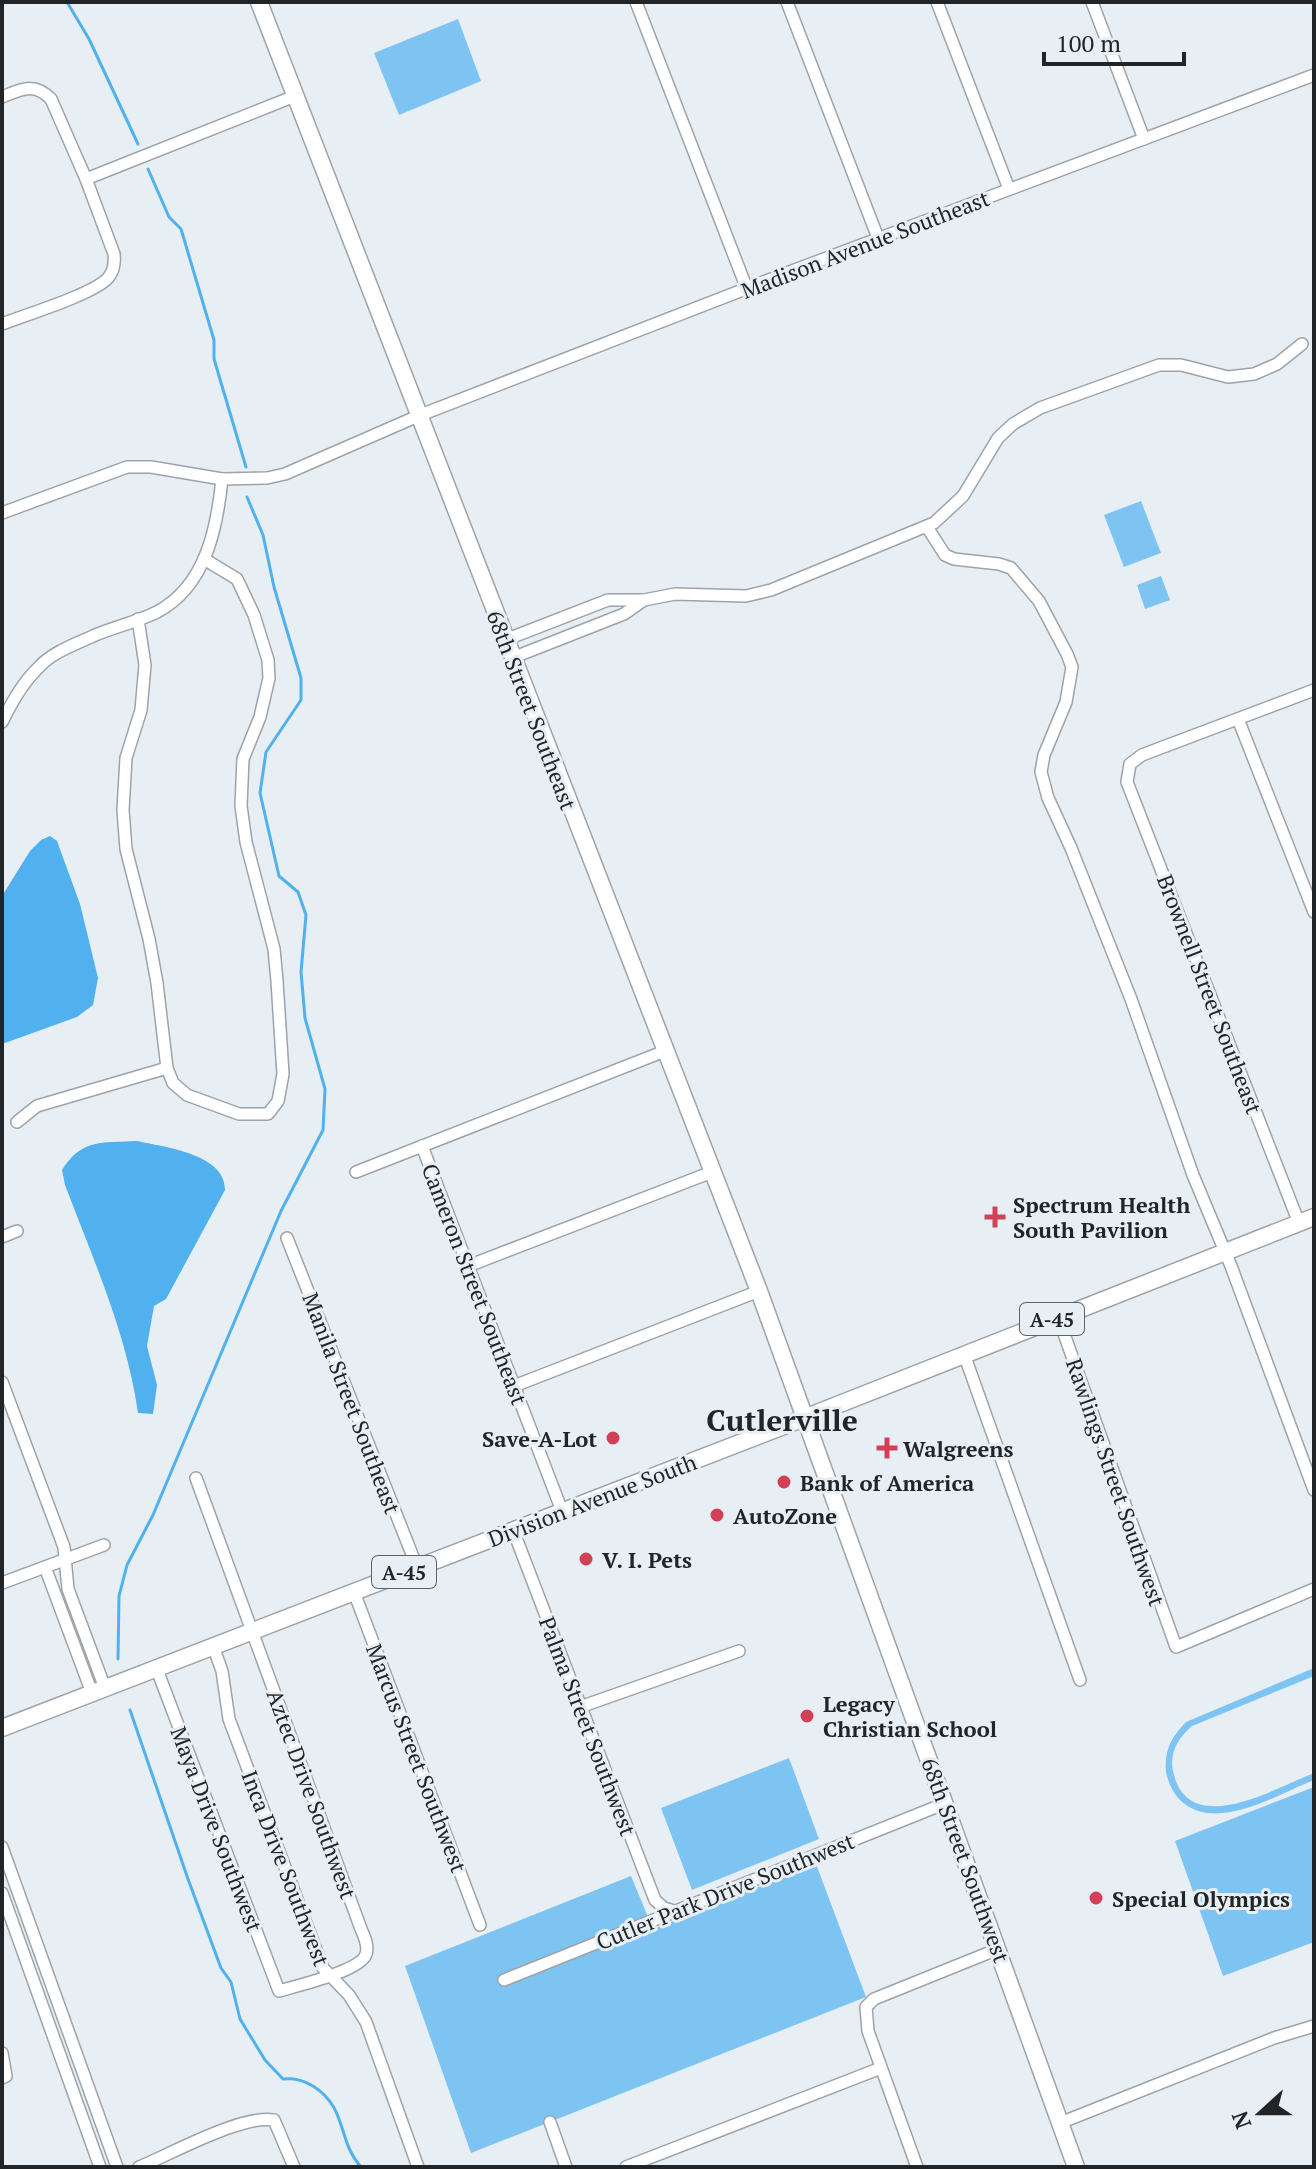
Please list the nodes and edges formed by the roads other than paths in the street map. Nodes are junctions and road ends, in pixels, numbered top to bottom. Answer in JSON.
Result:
{"nodes":[{"id":1,"x":259,"y":2,"type":"edge"},
{"id":2,"x":636,"y":2,"type":"edge"},
{"id":3,"x":787,"y":2,"type":"edge"},
{"id":4,"x":937,"y":2,"type":"edge"},
{"id":5,"x":1092,"y":2,"type":"edge"},
{"id":6,"x":1314,"y":75,"type":"edge"},
{"id":7,"x":295,"y":96,"type":"junction"},
{"id":8,"x":2,"y":97,"type":"edge"},
{"id":9,"x":1144,"y":139,"type":"junction"},
{"id":10,"x":86,"y":179,"type":"junction"},
{"id":11,"x":1009,"y":189,"type":"junction"},
{"id":12,"x":878,"y":238,"type":"junction"},
{"id":13,"x":747,"y":289,"type":"junction"},
{"id":14,"x":2,"y":324,"type":"edge"},
{"id":15,"x":1302,"y":344,"type":"dead end"},
{"id":16,"x":418,"y":416,"type":"junction"},
{"id":17,"x":222,"y":479,"type":"junction"},
{"id":18,"x":2,"y":513,"type":"edge"},
{"id":19,"x":927,"y":527,"type":"junction"},
{"id":20,"x":204,"y":559,"type":"junction"},
{"id":21,"x":644,"y":600,"type":"junction"},
{"id":22,"x":138,"y":619,"type":"junction"},
{"id":23,"x":505,"y":640,"type":"junction"},
{"id":24,"x":512,"y":658,"type":"junction"},
{"id":25,"x":1314,"y":690,"type":"edge"},
{"id":26,"x":1238,"y":719,"type":"junction"},
{"id":27,"x":2,"y":722,"type":"edge"},
{"id":28,"x":1314,"y":912,"type":"edge"},
{"id":29,"x":665,"y":1051,"type":"junction"},
{"id":30,"x":167,"y":1068,"type":"junction"},
{"id":31,"x":17,"y":1122,"type":"dead end"},
{"id":32,"x":422,"y":1146,"type":"junction"},
{"id":33,"x":356,"y":1172,"type":"dead end"},
{"id":34,"x":712,"y":1172,"type":"junction"},
{"id":35,"x":1306,"y":1220,"type":"edge"},
{"id":36,"x":17,"y":1231,"type":"dead end"},
{"id":37,"x":2,"y":1237,"type":"edge"},
{"id":38,"x":287,"y":1238,"type":"dead end"},
{"id":39,"x":1225,"y":1253,"type":"junction"},
{"id":40,"x":468,"y":1266,"type":"junction"},
{"id":41,"x":759,"y":1291,"type":"junction"},
{"id":42,"x":1058,"y":1317,"type":"junction"},
{"id":43,"x":964,"y":1354,"type":"junction"},
{"id":44,"x":2,"y":1382,"type":"edge"},
{"id":45,"x":514,"y":1386,"type":"junction"},
{"id":46,"x":807,"y":1417,"type":"junction"},
{"id":47,"x":196,"y":1478,"type":"dead end"},
{"id":48,"x":1314,"y":1490,"type":"edge"},
{"id":49,"x":562,"y":1511,"type":"junction"},
{"id":50,"x":513,"y":1530,"type":"junction"},
{"id":51,"x":104,"y":1545,"type":"dead end"},
{"id":52,"x":66,"y":1560,"type":"junction"},
{"id":53,"x":45,"y":1567,"type":"junction"},
{"id":54,"x":417,"y":1567,"type":"junction"},
{"id":55,"x":2,"y":1583,"type":"edge"},
{"id":56,"x":1314,"y":1589,"type":"edge"},
{"id":57,"x":354,"y":1592,"type":"junction"},
{"id":58,"x":252,"y":1631,"type":"junction"},
{"id":59,"x":213,"y":1646,"type":"junction"},
{"id":60,"x":739,"y":1651,"type":"dead end"},
{"id":61,"x":156,"y":1667,"type":"junction"},
{"id":62,"x":1080,"y":1680,"type":"dead end"},
{"id":63,"x":98,"y":1690,"type":"junction"},
{"id":64,"x":580,"y":1707,"type":"junction"},
{"id":65,"x":2,"y":1728,"type":"edge"},
{"id":66,"x":946,"y":1803,"type":"junction"},
{"id":67,"x":2,"y":1847,"type":"edge"},
{"id":68,"x":2,"y":1893,"type":"edge"},
{"id":69,"x":674,"y":1911,"type":"junction"},
{"id":70,"x":480,"y":1925,"type":"dead end"},
{"id":71,"x":998,"y":1949,"type":"junction"},
{"id":72,"x":328,"y":1975,"type":"junction"},
{"id":73,"x":504,"y":1980,"type":"dead end"},
{"id":74,"x":1314,"y":2026,"type":"edge"},
{"id":75,"x":2,"y":2053,"type":"edge"},
{"id":76,"x":881,"y":2068,"type":"junction"},
{"id":77,"x":2,"y":2078,"type":"edge"},
{"id":78,"x":550,"y":2122,"type":"dead end"},
{"id":79,"x":1060,"y":2123,"type":"junction"},
{"id":80,"x":100,"y":2167,"type":"edge"},
{"id":81,"x":117,"y":2167,"type":"edge"},
{"id":82,"x":141,"y":2167,"type":"edge"},
{"id":83,"x":294,"y":2167,"type":"edge"},
{"id":84,"x":418,"y":2167,"type":"edge"},
{"id":85,"x":566,"y":2167,"type":"edge"},
{"id":86,"x":626,"y":2167,"type":"edge"},
{"id":87,"x":917,"y":2167,"type":"edge"},
{"id":88,"x":1076,"y":2167,"type":"edge"}],
"edges":[{"from":1,"to":7,"type":"main road","name":"68th Street Southeast"},
{"from":2,"to":13,"type":"street"},
{"from":3,"to":12,"type":"street"},
{"from":4,"to":11,"type":"street"},
{"from":5,"to":9,"type":"street"},
{"from":6,"to":9,"type":"street","name":"Madison Avenue Southeast"},
{"from":7,"to":10,"type":"street"},
{"from":7,"to":16,"type":"main road","name":"68th Street Southeast"},
{"from":8,"to":10,"type":"street"},
{"from":9,"to":11,"type":"street","name":"Madison Avenue Southeast"},
{"from":10,"to":14,"type":"street"},
{"from":11,"to":12,"type":"street","name":"Madison Avenue Southeast"},
{"from":12,"to":13,"type":"street","name":"Madison Avenue Southeast"},
{"from":13,"to":16,"type":"street","name":"Madison Avenue Southeast"},
{"from":15,"to":19,"type":"street"},
{"from":16,"to":17,"type":"street","name":"Madison Avenue Southeast"},
{"from":16,"to":23,"type":"main road","name":"68th Street Southeast"},
{"from":17,"to":18,"type":"street"},
{"from":17,"to":20,"type":"street"},
{"from":19,"to":21,"type":"street"},
{"from":19,"to":39,"type":"street"},
{"from":20,"to":22,"type":"street"},
{"from":20,"to":30,"type":"street"},
{"from":21,"to":23,"type":"street"},
{"from":21,"to":24,"type":"street"},
{"from":22,"to":27,"type":"street"},
{"from":22,"to":30,"type":"street"},
{"from":23,"to":24,"type":"main road","name":"68th Street Southeast"},
{"from":24,"to":29,"type":"main road","name":"68th Street Southeast"},
{"from":25,"to":26,"type":"street"},
{"from":26,"to":28,"type":"street"},
{"from":26,"to":35,"type":"street","name":"Brownell Street Southeast"},
{"from":29,"to":32,"type":"street"},
{"from":29,"to":34,"type":"main road","name":"68th Street Southeast"},
{"from":30,"to":31,"type":"street"},
{"from":32,"to":33,"type":"street"},
{"from":32,"to":40,"type":"street","name":"Cameron Street Southeast"},
{"from":34,"to":40,"type":"street"},
{"from":34,"to":41,"type":"main road","name":"68th Street Southeast"},
{"from":35,"to":39,"type":"main road","name":"Division Avenue South","number":"A-45"},
{"from":36,"to":37,"type":"street"},
{"from":38,"to":54,"type":"street","name":"Manila Street Southeast"},
{"from":39,"to":42,"type":"main road","name":"Division Avenue South","number":"A-45"},
{"from":39,"to":48,"type":"street"},
{"from":40,"to":45,"type":"street","name":"Cameron Street Southeast"},
{"from":41,"to":45,"type":"street"},
{"from":41,"to":46,"type":"main road","name":"68th Street Southeast"},
{"from":42,"to":43,"type":"main road","name":"Division Avenue South","number":"A-45"},
{"from":42,"to":56,"type":"street","name":"Rawlings Street Southwest"},
{"from":43,"to":46,"type":"main road","name":"Division Avenue South","number":"A-45"},
{"from":43,"to":62,"type":"street"},
{"from":44,"to":52,"type":"street"},
{"from":45,"to":49,"type":"street","name":"Cameron Street Southeast"},
{"from":46,"to":49,"type":"main road","name":"Division Avenue South","number":"A-45"},
{"from":46,"to":66,"type":"main road","name":"68th Street Southwest"},
{"from":47,"to":58,"type":"street","name":"Aztec Drive Southwest"},
{"from":49,"to":50,"type":"main road","name":"Division Avenue South","number":"A-45"},
{"from":50,"to":54,"type":"main road","name":"Division Avenue South","number":"A-45"},
{"from":50,"to":64,"type":"street","name":"Palma Street Southwest"},
{"from":51,"to":52,"type":"street"},
{"from":52,"to":53,"type":"street"},
{"from":52,"to":63,"type":"street"},
{"from":53,"to":55,"type":"street"},
{"from":53,"to":63,"type":"street"},
{"from":54,"to":57,"type":"main road","name":"Division Avenue South","number":"A-45"},
{"from":57,"to":58,"type":"main road","name":"Division Avenue South","number":"A-45"},
{"from":57,"to":70,"type":"street","name":"Marcus Street Southwest"},
{"from":58,"to":59,"type":"main road","name":"Division Avenue South","number":"A-45"},
{"from":58,"to":72,"type":"street","name":"Aztec Drive Southwest"},
{"from":59,"to":61,"type":"main road","name":"Division Avenue South","number":"A-45"},
{"from":59,"to":72,"type":"street","name":"Inca Drive Southwest"},
{"from":60,"to":64,"type":"street"},
{"from":61,"to":63,"type":"main road","name":"Division Avenue South","number":"A-45"},
{"from":61,"to":72,"type":"street","name":"Maya Drive Southwest"},
{"from":63,"to":65,"type":"main road","name":"Division Avenue South","number":"A-45"},
{"from":64,"to":69,"type":"street","name":"Palma Street Southwest"},
{"from":66,"to":69,"type":"street","name":"Cutler Park Drive Southwest"},
{"from":66,"to":71,"type":"main road","name":"68th Street Southwest"},
{"from":67,"to":81,"type":"street"},
{"from":68,"to":80,"type":"street"},
{"from":69,"to":73,"type":"street","name":"Cutler Park Drive Southwest"},
{"from":71,"to":76,"type":"street"},
{"from":71,"to":79,"type":"main road","name":"68th Street Southwest"},
{"from":72,"to":84,"type":"street","name":"Inca Drive Southwest"},
{"from":74,"to":79,"type":"street"},
{"from":75,"to":77,"type":"street"},
{"from":76,"to":86,"type":"street"},
{"from":76,"to":87,"type":"street"},
{"from":78,"to":85,"type":"street"},
{"from":79,"to":88,"type":"main road","name":"68th Street Southwest"},
{"from":82,"to":83,"type":"street"}]}
